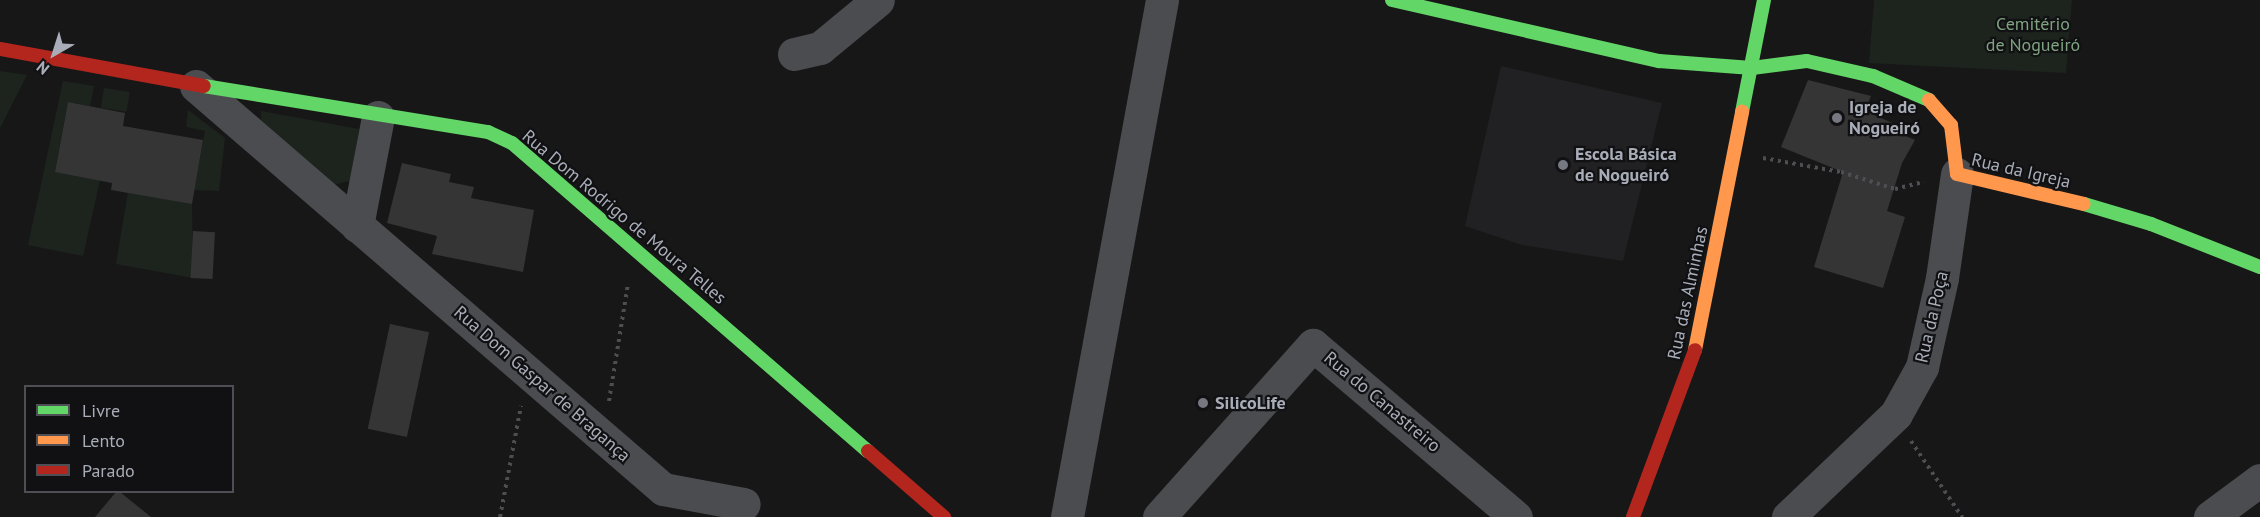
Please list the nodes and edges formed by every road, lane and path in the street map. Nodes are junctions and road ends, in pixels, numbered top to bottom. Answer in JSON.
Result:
{"nodes":[{"id":1,"x":878,"y":0,"type":"edge"},
{"id":2,"x":1162,"y":0,"type":"edge"},
{"id":3,"x":1392,"y":0,"type":"edge"},
{"id":4,"x":1764,"y":0,"type":"edge"},
{"id":5,"x":1466,"y":8,"type":"edge"},
{"id":6,"x":0,"y":49,"type":"edge"},
{"id":7,"x":794,"y":54,"type":"dead end"},
{"id":8,"x":1752,"y":68,"type":"junction"},
{"id":9,"x":196,"y":86,"type":"junction"},
{"id":10,"x":378,"y":117,"type":"junction"},
{"id":11,"x":1735,"y":153,"type":"junction"},
{"id":12,"x":1957,"y":174,"type":"junction"},
{"id":13,"x":357,"y":226,"type":"junction"},
{"id":14,"x":635,"y":248,"type":"junction"},
{"id":15,"x":2260,"y":267,"type":"edge"},
{"id":16,"x":528,"y":371,"type":"junction"},
{"id":17,"x":1896,"y":414,"type":"junction"},
{"id":18,"x":603,"y":436,"type":"junction"},
{"id":19,"x":2260,"y":480,"type":"edge"},
{"id":20,"x":744,"y":504,"type":"dead end"},
{"id":21,"x":500,"y":517,"type":"edge"},
{"id":22,"x":944,"y":517,"type":"edge"},
{"id":23,"x":1067,"y":517,"type":"edge"},
{"id":24,"x":1159,"y":517,"type":"edge"},
{"id":25,"x":1516,"y":517,"type":"edge"},
{"id":26,"x":1633,"y":517,"type":"edge"},
{"id":27,"x":1788,"y":517,"type":"edge"},
{"id":28,"x":1962,"y":517,"type":"edge"},
{"id":29,"x":2210,"y":517,"type":"edge"}],
"edges":[{"from":1,"to":7,"type":"street"},
{"from":2,"to":23,"type":"street"},
{"from":3,"to":5,"type":"street","name":"Rua da Igreja"},
{"from":4,"to":8,"type":"street","name":"Rua das Alminhas"},
{"from":5,"to":8,"type":"street","name":"Rua da Igreja"},
{"from":6,"to":9,"type":"street","name":"Rua Dom Rodrigo de Moura Telles"},
{"from":8,"to":11,"type":"street","name":"Rua das Alminhas"},
{"from":8,"to":12,"type":"street","name":"Rua da Igreja"},
{"from":9,"to":10,"type":"street","name":"Rua Dom Rodrigo de Moura Telles"},
{"from":9,"to":13,"type":"street","name":"Rua Dom Gaspar de Bragança"},
{"from":10,"to":13,"type":"street"},
{"from":10,"to":14,"type":"street","name":"Rua Dom Rodrigo de Moura Telles"},
{"from":11,"to":12,"type":"path"},
{"from":11,"to":26,"type":"street","name":"Rua das Alminhas"},
{"from":12,"to":15,"type":"street","name":"Rua da Igreja"},
{"from":12,"to":17,"type":"street","name":"Rua da Poça"},
{"from":13,"to":16,"type":"street","name":"Rua Dom Gaspar de Bragança"},
{"from":14,"to":18,"type":"path"},
{"from":14,"to":22,"type":"street","name":"Rua Dom Rodrigo de Moura Telles"},
{"from":16,"to":18,"type":"street","name":"Rua Dom Gaspar de Bragança"},
{"from":16,"to":21,"type":"path"},
{"from":17,"to":27,"type":"street","name":"Rua da Poça"},
{"from":17,"to":28,"type":"path"},
{"from":18,"to":20,"type":"street","name":"Rua Dom Gaspar de Bragança"},
{"from":19,"to":29,"type":"street"},
{"from":24,"to":25,"type":"street","name":"Rua do Canastreiro"}]}
